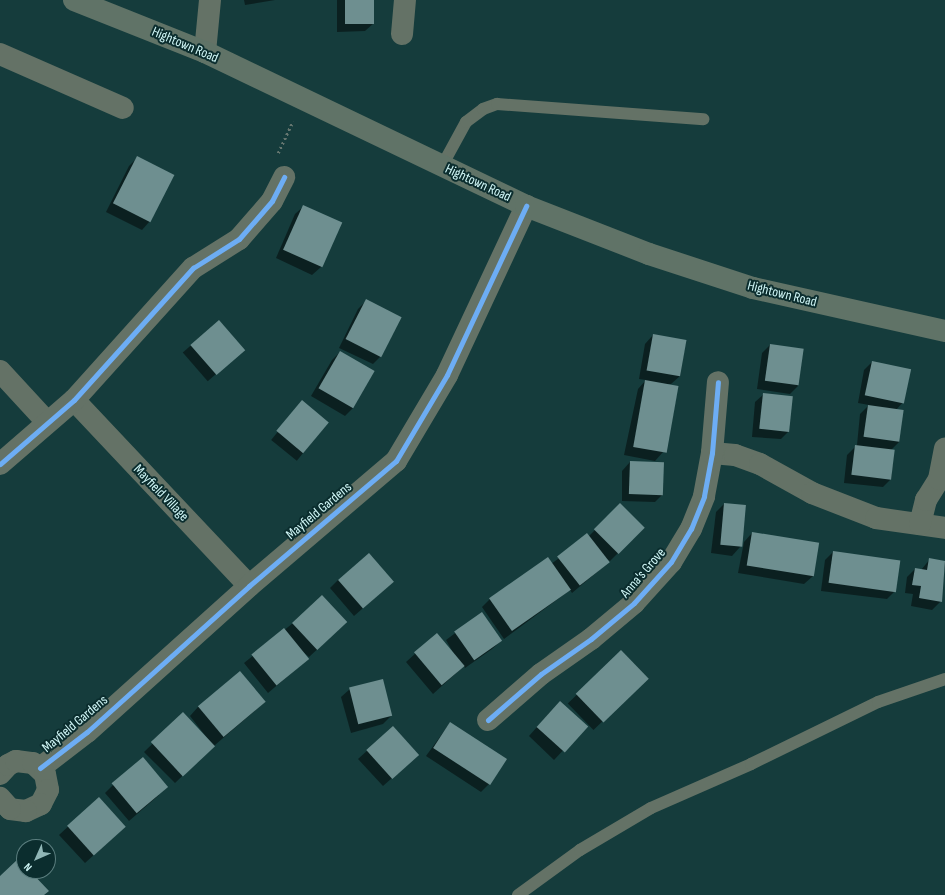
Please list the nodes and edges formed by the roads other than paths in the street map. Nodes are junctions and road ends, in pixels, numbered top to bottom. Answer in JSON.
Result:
{"nodes":[{"id":1,"x":74,"y":0,"type":"edge"},
{"id":2,"x":210,"y":0,"type":"edge"},
{"id":3,"x":405,"y":0,"type":"edge"},
{"id":4,"x":97,"y":4,"type":"edge"},
{"id":5,"x":402,"y":34,"type":"dead end"},
{"id":6,"x":205,"y":52,"type":"junction"},
{"id":7,"x":0,"y":54,"type":"edge"},
{"id":8,"x":123,"y":108,"type":"dead end"},
{"id":9,"x":703,"y":119,"type":"dead end"},
{"id":10,"x":442,"y":166,"type":"junction"},
{"id":11,"x":284,"y":177,"type":"road end"},
{"id":12,"x":526,"y":206,"type":"junction"},
{"id":13,"x":945,"y":330,"type":"edge"},
{"id":14,"x":0,"y":371,"type":"edge"},
{"id":15,"x":718,"y":382,"type":"dead end"},
{"id":16,"x":74,"y":400,"type":"junction"},
{"id":17,"x":47,"y":422,"type":"junction"},
{"id":18,"x":945,"y":450,"type":"edge"},
{"id":19,"x":712,"y":453,"type":"junction"},
{"id":20,"x":0,"y":464,"type":"edge"},
{"id":21,"x":920,"y":524,"type":"junction"},
{"id":22,"x":945,"y":528,"type":"edge"},
{"id":23,"x":249,"y":586,"type":"junction"},
{"id":24,"x":945,"y":680,"type":"edge"},
{"id":25,"x":488,"y":720,"type":"dead end"},
{"id":26,"x":40,"y":768,"type":"junction"},
{"id":27,"x":0,"y":774,"type":"edge"},
{"id":28,"x":1,"y":803,"type":"edge"},
{"id":29,"x":518,"y":895,"type":"edge"}],
"edges":[{"from":1,"to":4,"type":"main road","name":"Hightown Road"},
{"from":2,"to":6,"type":"street"},
{"from":3,"to":5,"type":"street"},
{"from":4,"to":6,"type":"main road","name":"Hightown Road"},
{"from":6,"to":10,"type":"main road","name":"Hightown Road"},
{"from":7,"to":8,"type":"street"},
{"from":9,"to":10,"type":"lane"},
{"from":10,"to":12,"type":"main road","name":"Hightown Road"},
{"from":11,"to":16,"type":"street"},
{"from":12,"to":13,"type":"main road","name":"Hightown Road"},
{"from":12,"to":23,"type":"street","name":"Mayfield Gardens"},
{"from":14,"to":17,"type":"street"},
{"from":15,"to":19,"type":"street","name":"Anna's Grove"},
{"from":16,"to":17,"type":"street"},
{"from":16,"to":23,"type":"street","name":"Mayfield Village"},
{"from":17,"to":20,"type":"street"},
{"from":18,"to":21,"type":"street"},
{"from":19,"to":21,"type":"street"},
{"from":19,"to":25,"type":"street","name":"Anna's Grove"},
{"from":21,"to":22,"type":"street"},
{"from":23,"to":26,"type":"street","name":"Mayfield Gardens"},
{"from":24,"to":29,"type":"lane"},
{"from":26,"to":27,"type":"street"},
{"from":26,"to":28,"type":"street"}]}
